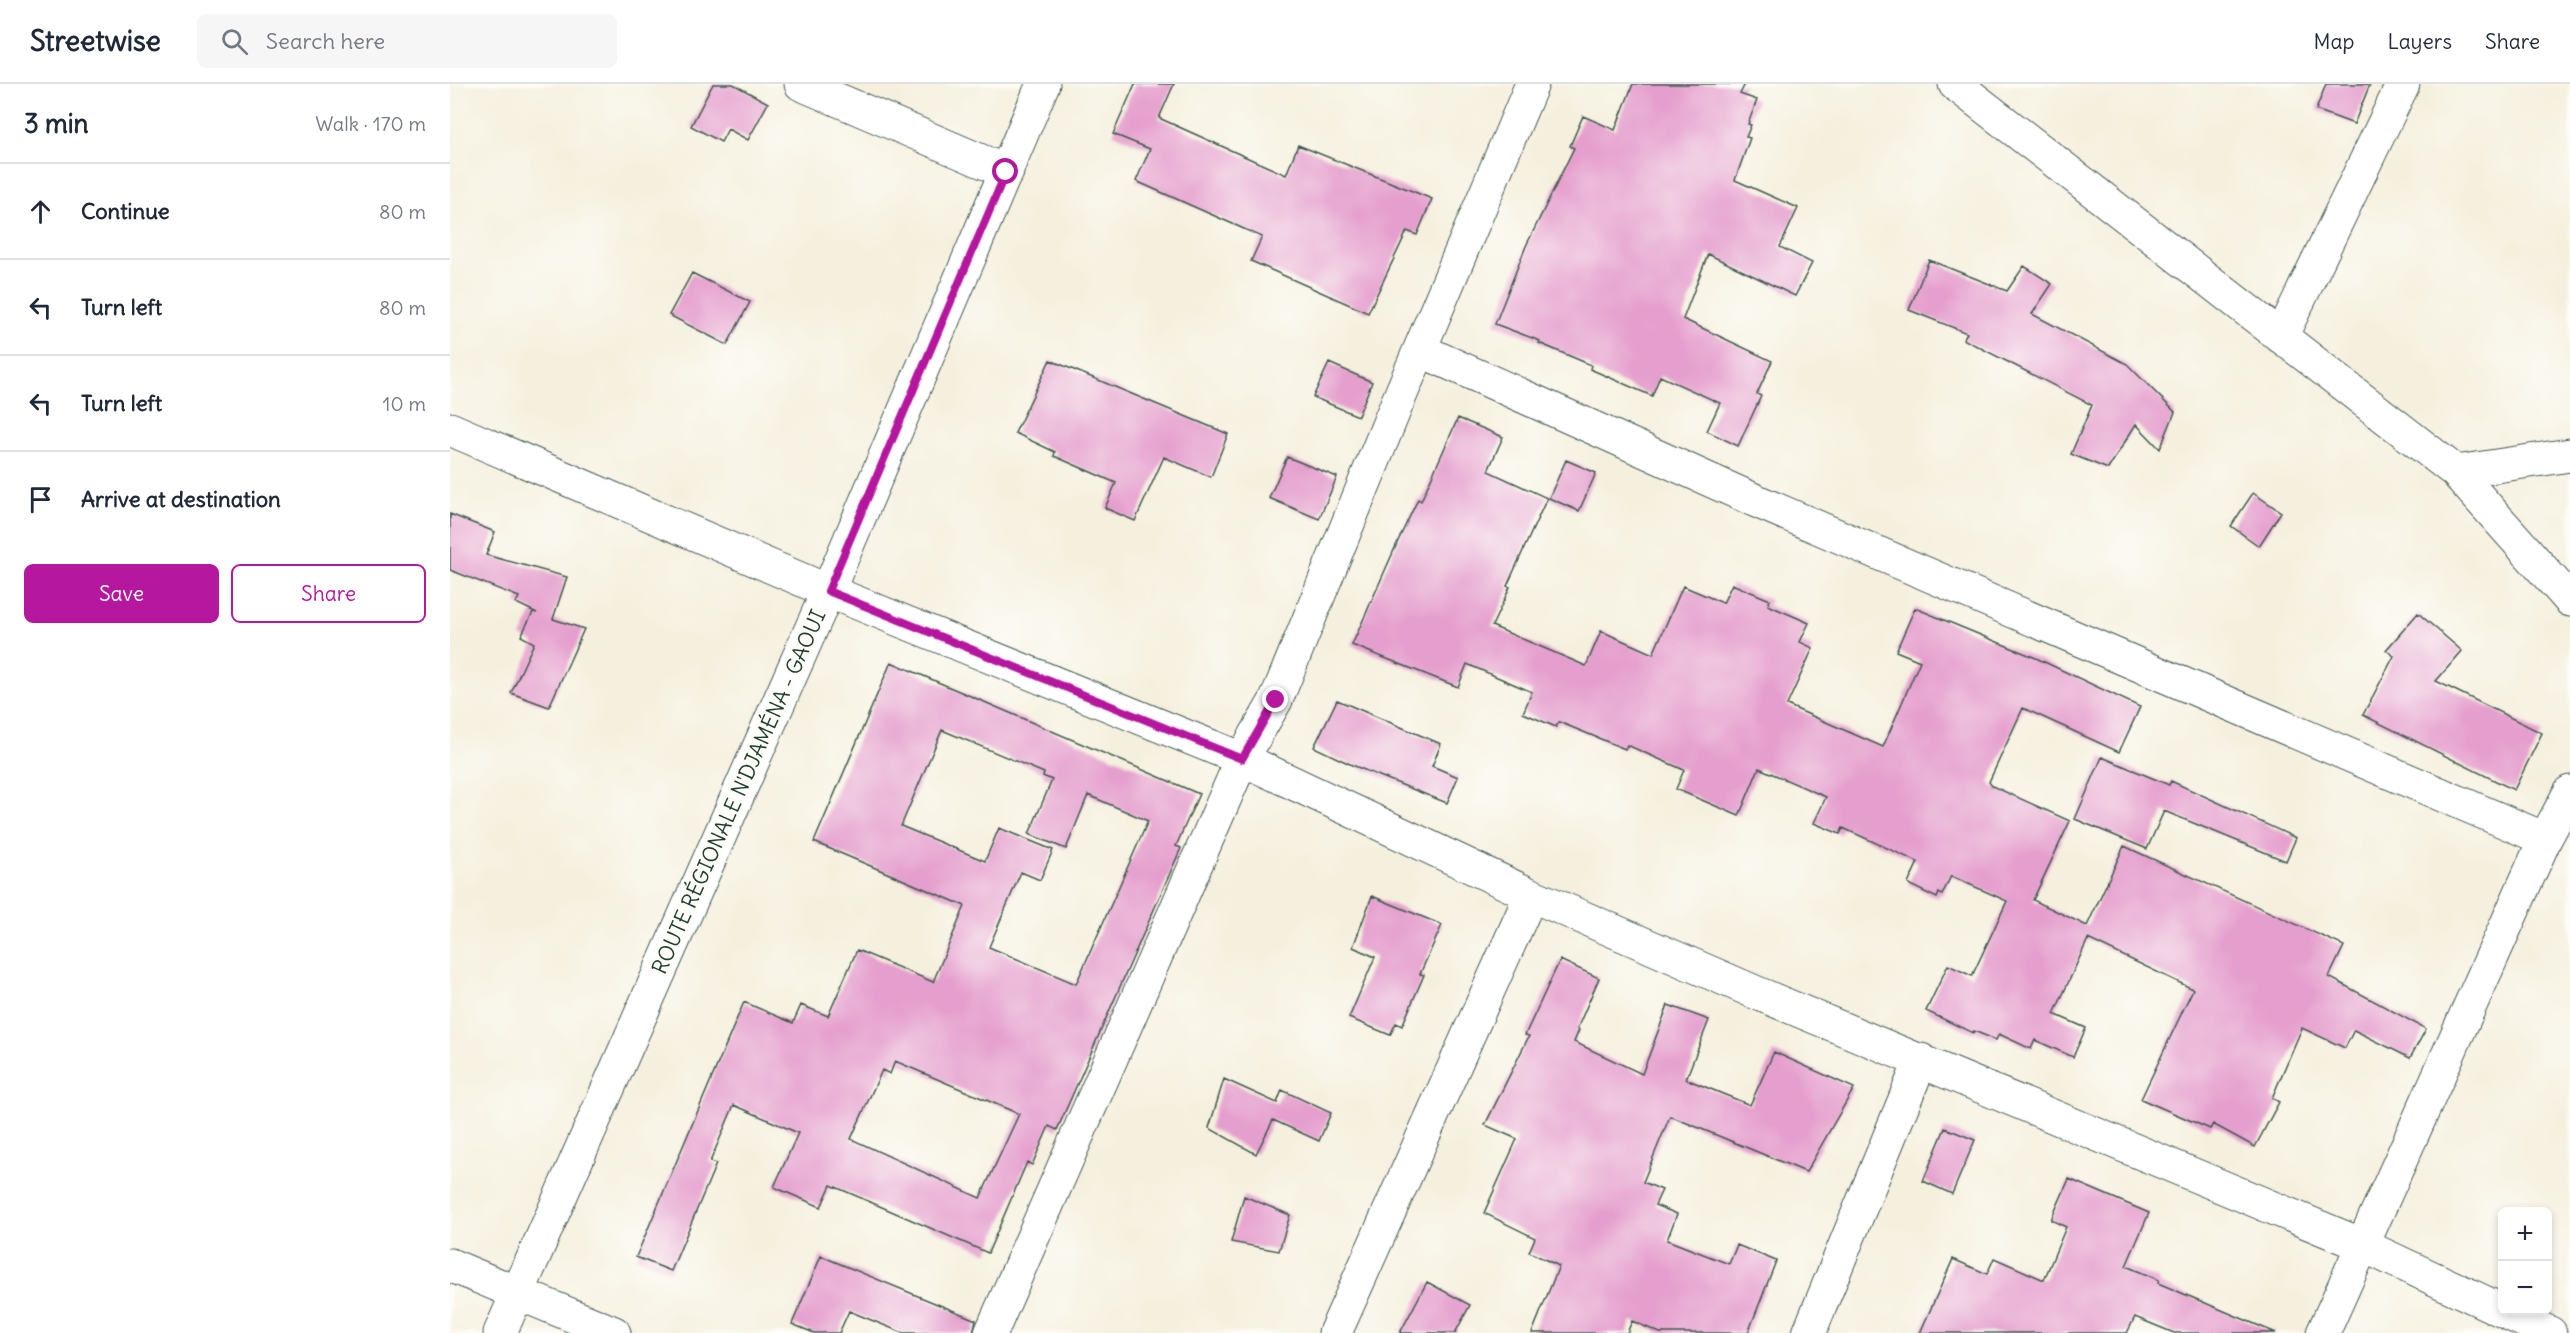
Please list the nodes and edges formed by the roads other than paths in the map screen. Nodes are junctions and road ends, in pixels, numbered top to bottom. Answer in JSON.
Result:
{"nodes":[{"id":1,"x":801,"y":84,"type":"edge"},
{"id":2,"x":1043,"y":84,"type":"edge"},
{"id":3,"x":1532,"y":84,"type":"edge"},
{"id":4,"x":1955,"y":84,"type":"edge"},
{"id":5,"x":2403,"y":84,"type":"edge"},
{"id":6,"x":1006,"y":172,"type":"junction"},
{"id":7,"x":2281,"y":336,"type":"junction"},
{"id":8,"x":1420,"y":350,"type":"junction"},
{"id":9,"x":450,"y":429,"type":"edge"},
{"id":10,"x":2570,"y":455,"type":"edge"},
{"id":11,"x":2456,"y":472,"type":"junction"},
{"id":12,"x":828,"y":591,"type":"junction"},
{"id":13,"x":2570,"y":600,"type":"edge"},
{"id":14,"x":1242,"y":759,"type":"junction"},
{"id":15,"x":2570,"y":792,"type":"edge"},
{"id":16,"x":2545,"y":839,"type":"junction"},
{"id":17,"x":1531,"y":895,"type":"junction"},
{"id":18,"x":1921,"y":1060,"type":"junction"},
{"id":19,"x":2362,"y":1245,"type":"junction"},
{"id":20,"x":450,"y":1265,"type":"edge"},
{"id":21,"x":516,"y":1294,"type":"junction"},
{"id":22,"x":500,"y":1333,"type":"edge"},
{"id":23,"x":614,"y":1333,"type":"edge"},
{"id":24,"x":991,"y":1333,"type":"edge"},
{"id":25,"x":1335,"y":1333,"type":"edge"},
{"id":26,"x":1809,"y":1333,"type":"edge"},
{"id":27,"x":2323,"y":1333,"type":"edge"},
{"id":28,"x":2550,"y":1333,"type":"edge"}],
"edges":[{"from":1,"to":6,"type":"street"},
{"from":2,"to":6,"type":"street","name":"ROUTE RÉGIONALE N'DJAMÉNA - GAOUI"},
{"from":3,"to":8,"type":"street"},
{"from":4,"to":7,"type":"street"},
{"from":5,"to":7,"type":"street"},
{"from":6,"to":12,"type":"street","name":"ROUTE RÉGIONALE N'DJAMÉNA - GAOUI"},
{"from":7,"to":11,"type":"street"},
{"from":8,"to":14,"type":"street"},
{"from":8,"to":16,"type":"street"},
{"from":9,"to":12,"type":"street"},
{"from":10,"to":11,"type":"street"},
{"from":11,"to":13,"type":"street"},
{"from":12,"to":14,"type":"street"},
{"from":12,"to":21,"type":"street","name":"ROUTE RÉGIONALE N'DJAMÉNA - GAOUI"},
{"from":14,"to":17,"type":"street"},
{"from":14,"to":24,"type":"street"},
{"from":15,"to":16,"type":"street"},
{"from":16,"to":19,"type":"street"},
{"from":17,"to":18,"type":"street"},
{"from":17,"to":25,"type":"street"},
{"from":18,"to":19,"type":"street"},
{"from":18,"to":26,"type":"street"},
{"from":19,"to":27,"type":"street"},
{"from":19,"to":28,"type":"street"},
{"from":20,"to":21,"type":"street"},
{"from":21,"to":22,"type":"street","name":"ROUTE RÉGIONALE N'DJAMÉNA - GAOUI"},
{"from":21,"to":23,"type":"street"}]}
